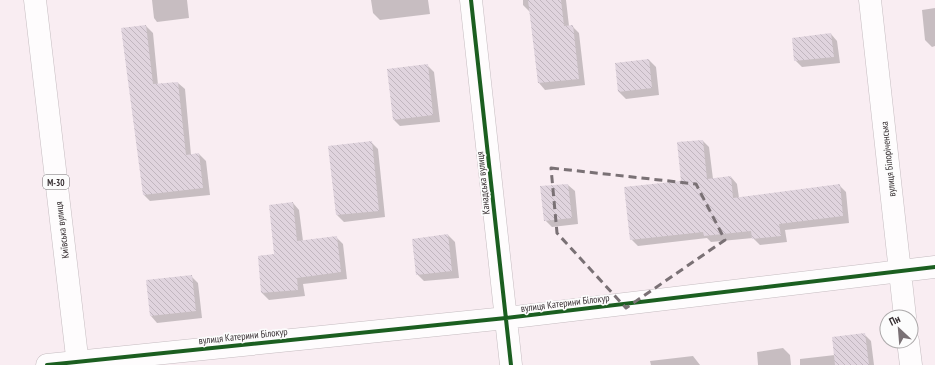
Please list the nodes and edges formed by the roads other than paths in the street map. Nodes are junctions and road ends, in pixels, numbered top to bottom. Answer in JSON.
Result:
{"nodes":[{"id":1,"x":35,"y":0,"type":"edge"},
{"id":2,"x":471,"y":0,"type":"edge"},
{"id":3,"x":870,"y":0,"type":"edge"},
{"id":4,"x":935,"y":267,"type":"edge"},
{"id":5,"x":900,"y":271,"type":"junction"},
{"id":6,"x":904,"y":309,"type":"edge"},
{"id":7,"x":506,"y":318,"type":"junction"},
{"id":8,"x":909,"y":349,"type":"edge"},
{"id":9,"x":77,"y":363,"type":"edge"},
{"id":10,"x":47,"y":365,"type":"edge"},
{"id":11,"x":511,"y":365,"type":"edge"},
{"id":12,"x":911,"y":365,"type":"edge"}],
"edges":[{"from":1,"to":9,"type":"main road","name":"Київська вулиця","number":"М-30"},
{"from":2,"to":7,"type":"main road","name":"Канадська вулиця"},
{"from":3,"to":5,"type":"main road","name":"вулиця Білоріченська"},
{"from":4,"to":5,"type":"main road","name":"вулиця Катерини Білокур"},
{"from":5,"to":6,"type":"main road","name":"вулиця Білоріченська"},
{"from":5,"to":7,"type":"main road","name":"вулиця Катерини Білокур"},
{"from":7,"to":9,"type":"main road","name":"вулиця Катерини Білокур"},
{"from":7,"to":11,"type":"main road","name":"Канадська вулиця"},
{"from":8,"to":12,"type":"main road"},
{"from":9,"to":10,"type":"main road","name":"вулиця Катерини Білокур"}]}
